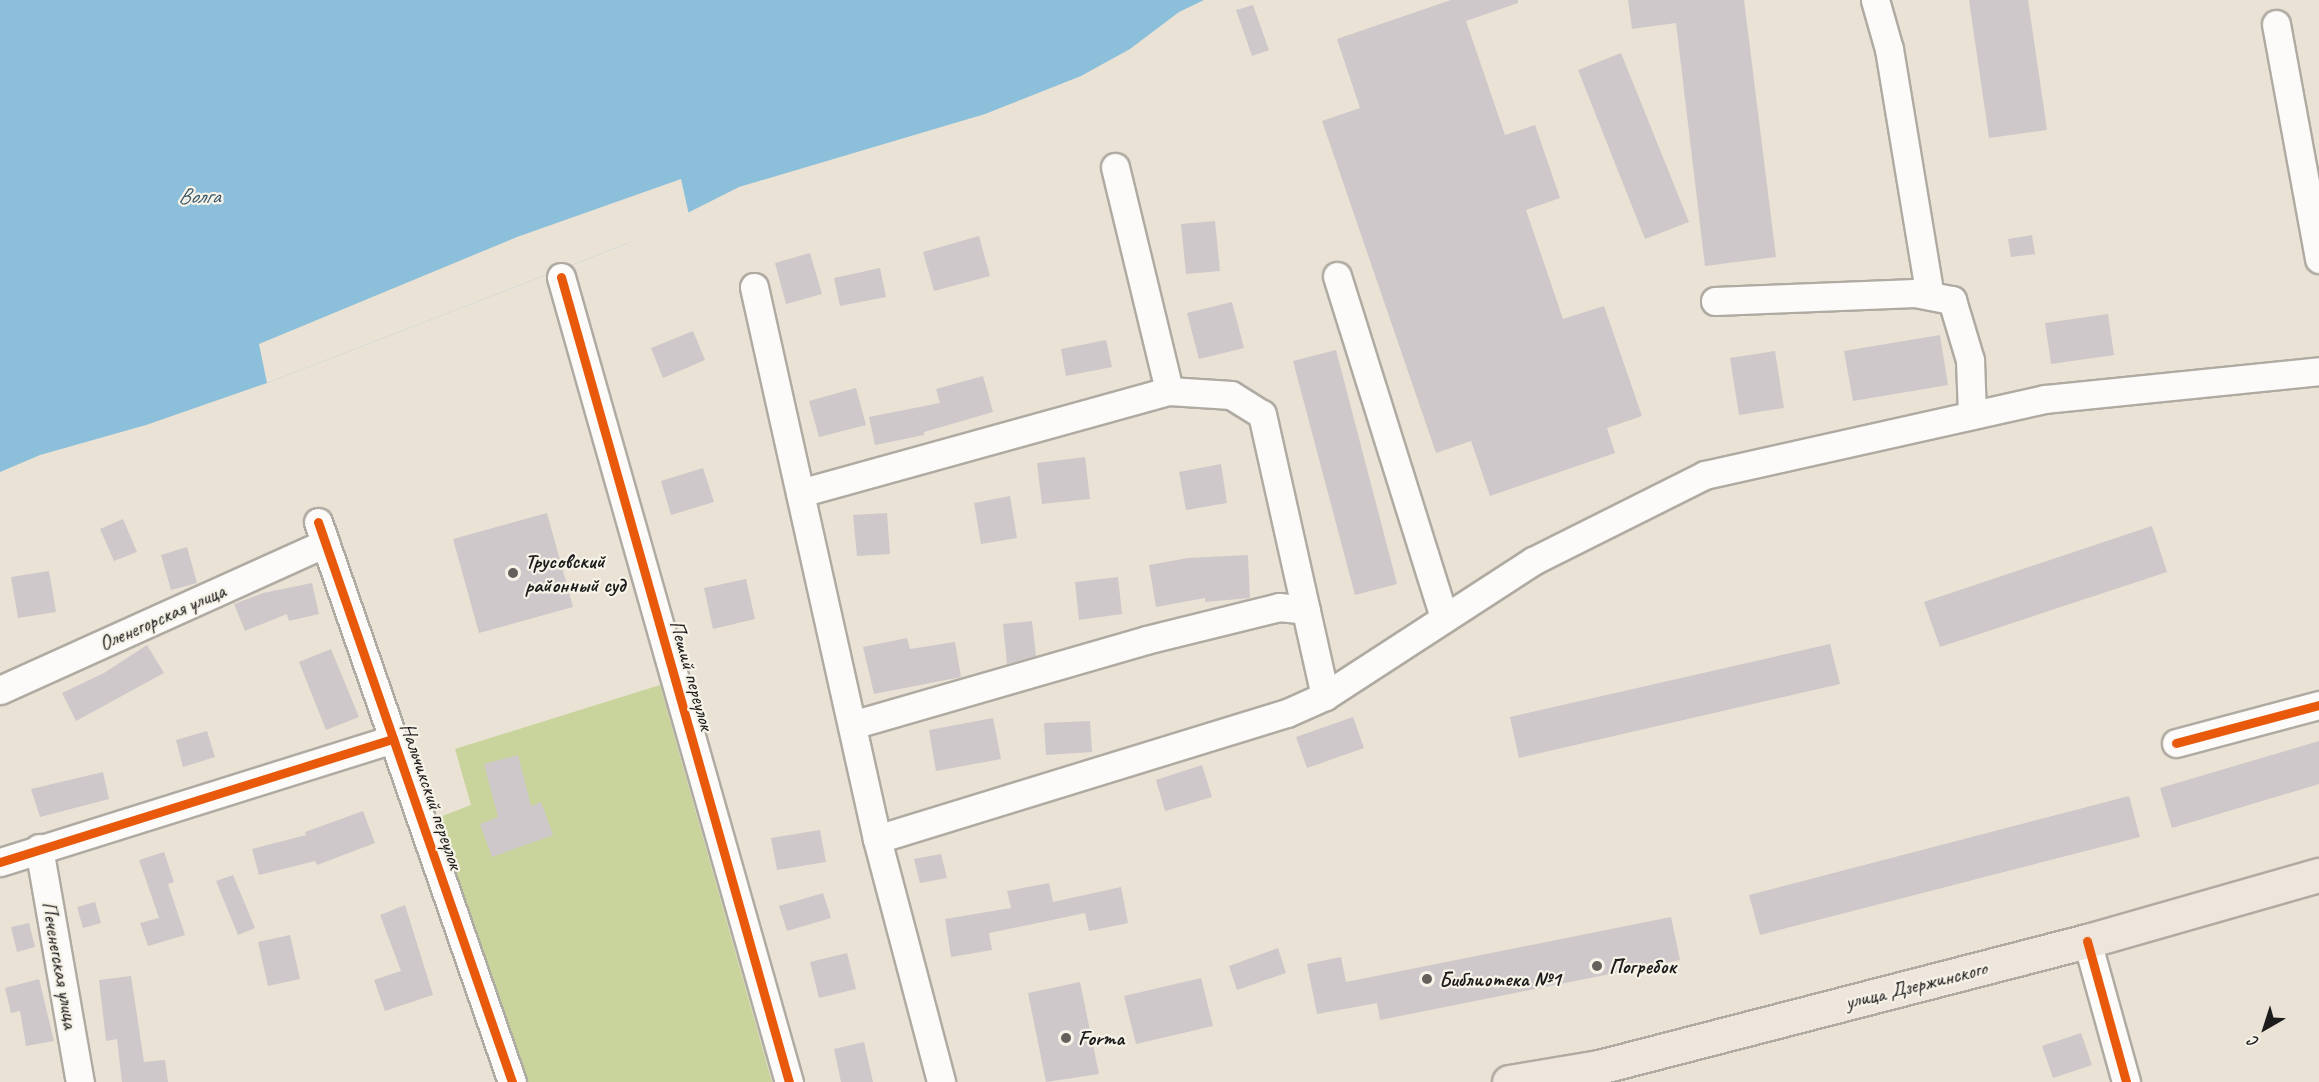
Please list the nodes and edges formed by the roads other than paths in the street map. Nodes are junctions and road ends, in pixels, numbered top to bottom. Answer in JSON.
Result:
{"nodes":[{"id":1,"x":1875,"y":0,"type":"edge"},
{"id":2,"x":2276,"y":24,"type":"dead end"},
{"id":3,"x":1115,"y":167,"type":"dead end"},
{"id":4,"x":2319,"y":259,"type":"edge"},
{"id":5,"x":1337,"y":276,"type":"dead end"},
{"id":6,"x":561,"y":277,"type":"dead end"},
{"id":7,"x":754,"y":287,"type":"dead end"},
{"id":8,"x":1930,"y":296,"type":"junction"},
{"id":9,"x":1715,"y":301,"type":"dead end"},
{"id":10,"x":2319,"y":370,"type":"edge"},
{"id":11,"x":1169,"y":391,"type":"junction"},
{"id":12,"x":1971,"y":415,"type":"junction"},
{"id":13,"x":800,"y":493,"type":"junction"},
{"id":14,"x":321,"y":532,"type":"joint"},
{"id":15,"x":1306,"y":610,"type":"junction"},
{"id":16,"x":1444,"y":618,"type":"junction"},
{"id":17,"x":0,"y":690,"type":"edge"},
{"id":18,"x":1325,"y":696,"type":"junction"},
{"id":19,"x":2319,"y":705,"type":"edge"},
{"id":20,"x":852,"y":726,"type":"junction"},
{"id":21,"x":393,"y":739,"type":"junction"},
{"id":22,"x":2176,"y":743,"type":"dead end"},
{"id":23,"x":877,"y":839,"type":"junction"},
{"id":24,"x":39,"y":848,"type":"junction"},
{"id":25,"x":0,"y":862,"type":"edge"},
{"id":26,"x":2319,"y":875,"type":"edge"},
{"id":27,"x":2087,"y":941,"type":"junction"},
{"id":28,"x":1601,"y":1074,"type":"edge"},
{"id":29,"x":80,"y":1082,"type":"edge"},
{"id":30,"x":512,"y":1082,"type":"edge"},
{"id":31,"x":789,"y":1082,"type":"edge"},
{"id":32,"x":941,"y":1082,"type":"edge"},
{"id":33,"x":1509,"y":1082,"type":"edge"},
{"id":34,"x":2126,"y":1082,"type":"edge"}],
"edges":[{"from":1,"to":8,"type":"street"},
{"from":2,"to":4,"type":"street"},
{"from":3,"to":11,"type":"street"},
{"from":5,"to":16,"type":"street"},
{"from":6,"to":31,"type":"street","name":"Пеший переулок"},
{"from":7,"to":13,"type":"street"},
{"from":8,"to":9,"type":"street"},
{"from":8,"to":12,"type":"street"},
{"from":10,"to":12,"type":"street"},
{"from":11,"to":13,"type":"street"},
{"from":11,"to":15,"type":"street"},
{"from":12,"to":16,"type":"street"},
{"from":13,"to":20,"type":"street"},
{"from":14,"to":17,"type":"street","name":"Оленегорская улица"},
{"from":14,"to":21,"type":"street","name":"Нальчикский переулок"},
{"from":15,"to":18,"type":"street"},
{"from":15,"to":20,"type":"street"},
{"from":16,"to":18,"type":"street"},
{"from":18,"to":23,"type":"street"},
{"from":19,"to":22,"type":"street"},
{"from":20,"to":23,"type":"street"},
{"from":21,"to":24,"type":"street"},
{"from":21,"to":30,"type":"street","name":"Нальчикский переулок"},
{"from":23,"to":32,"type":"street"},
{"from":24,"to":25,"type":"street"},
{"from":24,"to":29,"type":"street","name":"Печенегская улица"},
{"from":26,"to":27,"type":"main road","name":"улица Дзержинского"},
{"from":27,"to":28,"type":"main road","name":"улица Дзержинского"},
{"from":27,"to":34,"type":"street"},
{"from":28,"to":33,"type":"main road","name":"улица Дзержинского"}]}
